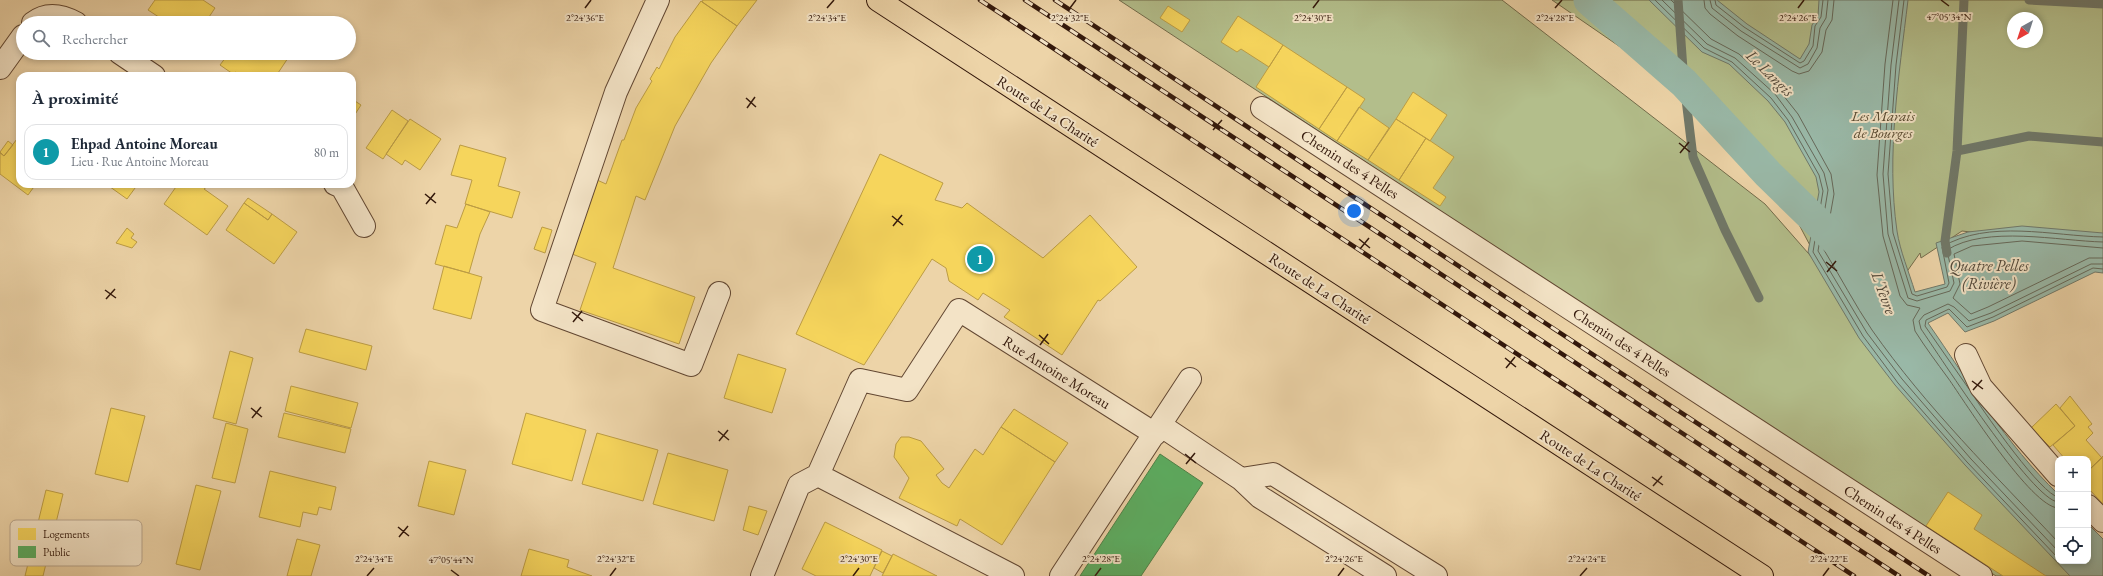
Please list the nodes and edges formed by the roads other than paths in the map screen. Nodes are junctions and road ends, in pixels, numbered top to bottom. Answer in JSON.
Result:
{"nodes":[{"id":1,"x":658,"y":0,"type":"edge"},
{"id":2,"x":878,"y":0,"type":"edge"},
{"id":3,"x":43,"y":16,"type":"edge"},
{"id":4,"x":59,"y":16,"type":"edge"},
{"id":5,"x":16,"y":46,"type":"edge"},
{"id":6,"x":130,"y":60,"type":"edge"},
{"id":7,"x":0,"y":68,"type":"edge"},
{"id":8,"x":148,"y":72,"type":"edge"},
{"id":9,"x":1262,"y":108,"type":"dead end"},
{"id":10,"x":343,"y":188,"type":"edge"},
{"id":11,"x":364,"y":226,"type":"dead end"},
{"id":12,"x":719,"y":293,"type":"dead end"},
{"id":13,"x":1966,"y":355,"type":"dead end"},
{"id":14,"x":1190,"y":379,"type":"dead end"},
{"id":15,"x":1157,"y":429,"type":"junction"},
{"id":16,"x":2055,"y":472,"type":"edge"},
{"id":17,"x":818,"y":475,"type":"junction"},
{"id":18,"x":1241,"y":479,"type":"junction"},
{"id":19,"x":2091,"y":509,"type":"edge"},
{"id":20,"x":2103,"y":521,"type":"edge"},
{"id":21,"x":762,"y":576,"type":"edge"},
{"id":22,"x":1013,"y":576,"type":"edge"},
{"id":23,"x":1061,"y":576,"type":"edge"},
{"id":24,"x":1385,"y":576,"type":"edge"},
{"id":25,"x":1436,"y":576,"type":"edge"},
{"id":26,"x":1762,"y":576,"type":"edge"},
{"id":27,"x":1981,"y":576,"type":"edge"}],
"edges":[{"from":1,"to":12,"type":"street"},
{"from":2,"to":26,"type":"main road","name":"Route de La Charité"},
{"from":3,"to":4,"type":"street"},
{"from":5,"to":7,"type":"street"},
{"from":6,"to":8,"type":"street"},
{"from":9,"to":27,"type":"street","name":"Chemin des 4 Pelles"},
{"from":10,"to":11,"type":"street"},
{"from":13,"to":16,"type":"street"},
{"from":14,"to":15,"type":"street"},
{"from":15,"to":17,"type":"street","name":"Rue Antoine Moreau"},
{"from":15,"to":18,"type":"street","name":"Rue Antoine Moreau"},
{"from":15,"to":23,"type":"street"},
{"from":17,"to":21,"type":"street"},
{"from":17,"to":22,"type":"street"},
{"from":18,"to":24,"type":"street","name":"Rue Antoine Moreau"},
{"from":18,"to":25,"type":"street"},
{"from":19,"to":20,"type":"street"}]}
